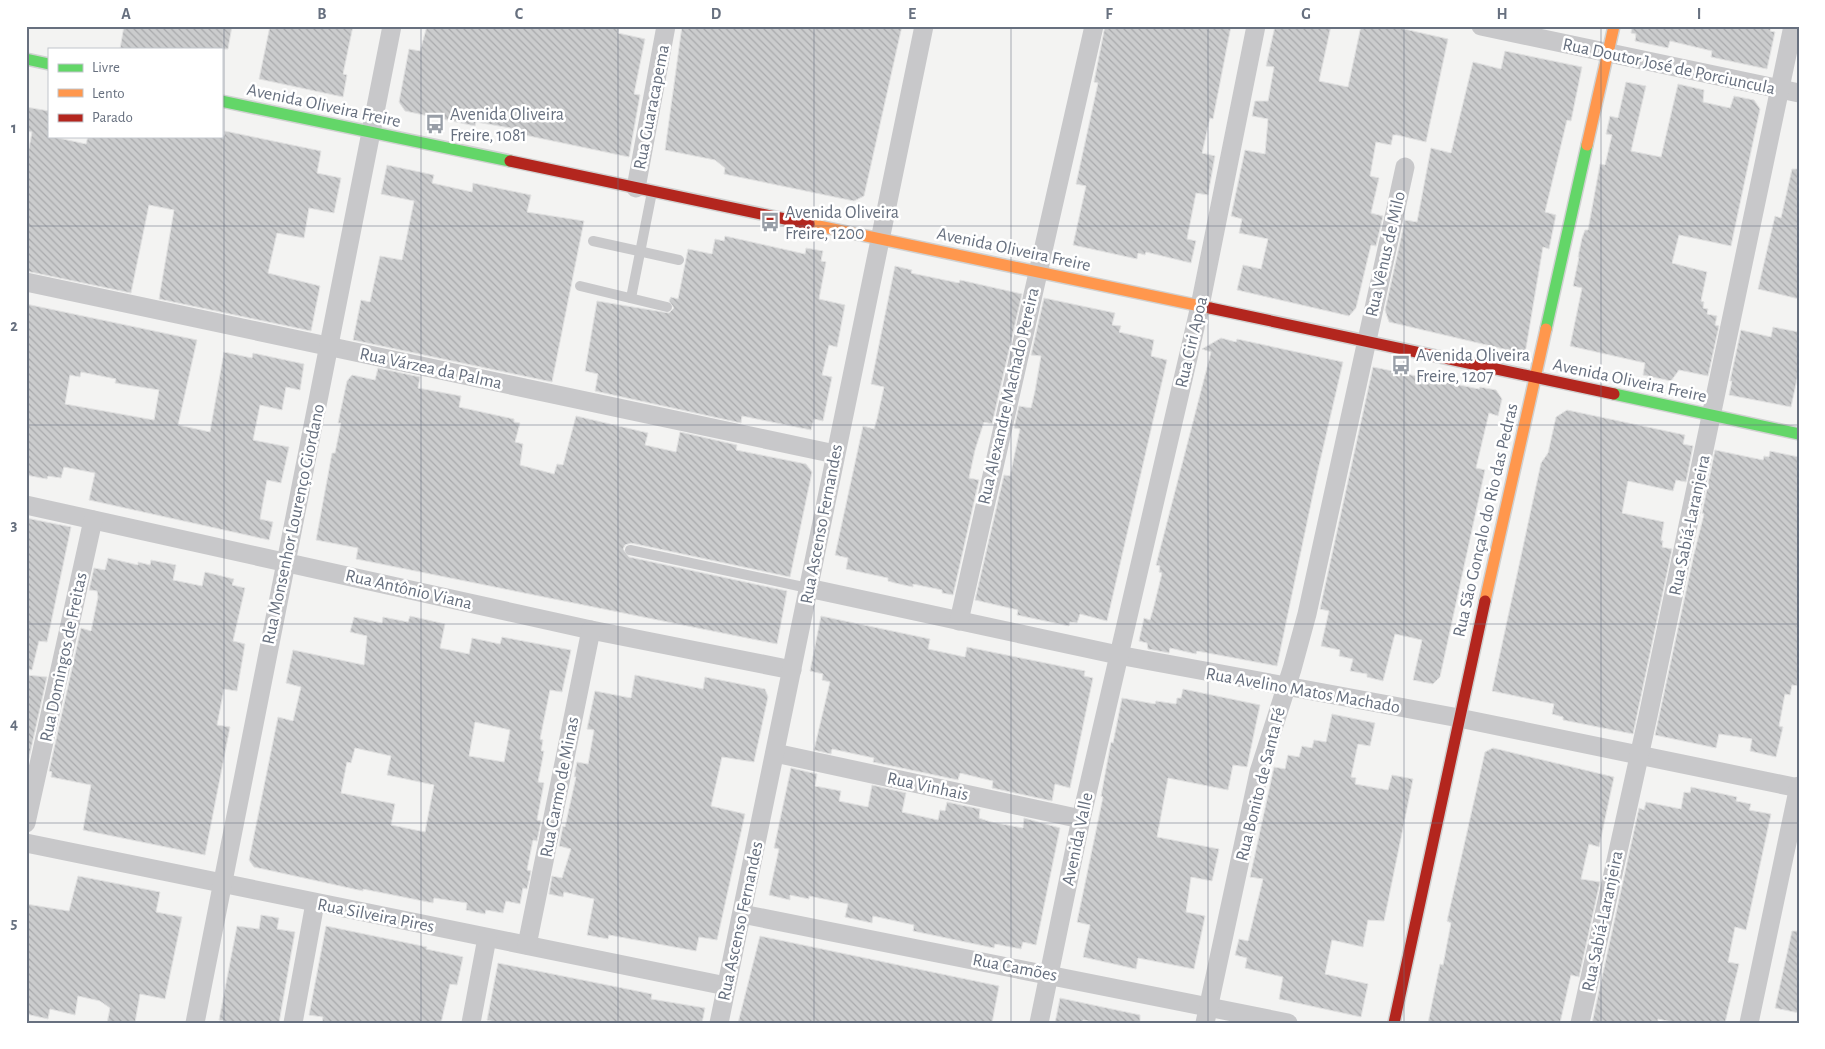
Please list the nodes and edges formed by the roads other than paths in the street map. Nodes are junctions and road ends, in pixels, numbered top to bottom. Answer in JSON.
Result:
{"nodes":[{"id":1,"x":392,"y":26,"type":"edge"},
{"id":2,"x":666,"y":26,"type":"edge"},
{"id":3,"x":924,"y":26,"type":"edge"},
{"id":4,"x":1094,"y":26,"type":"edge"},
{"id":5,"x":1256,"y":26,"type":"edge"},
{"id":6,"x":1482,"y":26,"type":"edge"},
{"id":7,"x":1614,"y":26,"type":"edge"},
{"id":8,"x":1793,"y":26,"type":"edge"},
{"id":9,"x":1609,"y":53,"type":"junction"},
{"id":10,"x":26,"y":59,"type":"edge"},
{"id":11,"x":48,"y":64,"type":"edge"},
{"id":12,"x":1790,"y":91,"type":"edge"},
{"id":13,"x":222,"y":101,"type":"edge"},
{"id":14,"x":372,"y":134,"type":"junction"},
{"id":15,"x":1405,"y":167,"type":"dead end"},
{"id":16,"x":644,"y":189,"type":"junction"},
{"id":17,"x":880,"y":238,"type":"junction"},
{"id":18,"x":593,"y":241,"type":"dead end"},
{"id":19,"x":640,"y":251,"type":"junction"},
{"id":20,"x":678,"y":260,"type":"dead end"},
{"id":21,"x":1037,"y":272,"type":"junction"},
{"id":22,"x":26,"y":282,"type":"edge"},
{"id":23,"x":580,"y":286,"type":"dead end"},
{"id":24,"x":631,"y":298,"type":"junction"},
{"id":25,"x":1200,"y":306,"type":"junction"},
{"id":26,"x":667,"y":307,"type":"dead end"},
{"id":27,"x":1366,"y":342,"type":"junction"},
{"id":28,"x":330,"y":346,"type":"junction"},
{"id":29,"x":1535,"y":378,"type":"junction"},
{"id":30,"x":1712,"y":415,"type":"junction"},
{"id":31,"x":1799,"y":434,"type":"edge"},
{"id":32,"x":835,"y":454,"type":"junction"},
{"id":33,"x":26,"y":505,"type":"edge"},
{"id":34,"x":93,"y":520,"type":"junction"},
{"id":35,"x":630,"y":550,"type":"dead end"},
{"id":36,"x":285,"y":562,"type":"junction"},
{"id":37,"x":808,"y":588,"type":"junction"},
{"id":38,"x":959,"y":621,"type":"junction"},
{"id":39,"x":591,"y":630,"type":"junction"},
{"id":40,"x":1118,"y":655,"type":"junction"},
{"id":41,"x":792,"y":670,"type":"junction"},
{"id":42,"x":1286,"y":687,"type":"junction"},
{"id":43,"x":1459,"y":718,"type":"junction"},
{"id":44,"x":775,"y":752,"type":"junction"},
{"id":45,"x":1640,"y":755,"type":"junction"},
{"id":46,"x":1799,"y":787,"type":"edge"},
{"id":47,"x":1081,"y":819,"type":"junction"},
{"id":48,"x":26,"y":823,"type":"edge"},
{"id":49,"x":26,"y":843,"type":"edge"},
{"id":50,"x":222,"y":884,"type":"junction"},
{"id":51,"x":316,"y":903,"type":"junction"},
{"id":52,"x":742,"y":914,"type":"junction"},
{"id":53,"x":488,"y":938,"type":"junction"},
{"id":54,"x":527,"y":945,"type":"junction"},
{"id":55,"x":1048,"y":974,"type":"junction"},
{"id":56,"x":726,"y":986,"type":"junction"},
{"id":57,"x":1207,"y":1014,"type":"edge"},
{"id":58,"x":195,"y":1023,"type":"edge"},
{"id":59,"x":292,"y":1023,"type":"edge"},
{"id":60,"x":471,"y":1023,"type":"edge"},
{"id":61,"x":719,"y":1023,"type":"edge"},
{"id":62,"x":1039,"y":1023,"type":"edge"},
{"id":63,"x":1288,"y":1023,"type":"edge"},
{"id":64,"x":1394,"y":1023,"type":"edge"},
{"id":65,"x":1580,"y":1023,"type":"edge"},
{"id":66,"x":1749,"y":1023,"type":"edge"}],
"edges":[{"from":1,"to":14,"type":"street","name":"Rua Monsenhor Lourenço Giordano"},
{"from":2,"to":16,"type":"street","name":"Rua Guaracapema"},
{"from":3,"to":17,"type":"street","name":"Rua Ascenso Fernandes"},
{"from":4,"to":21,"type":"street","name":"Rua Alexandre Machado Pereira"},
{"from":5,"to":25,"type":"street","name":"Rua Ciri Apoa"},
{"from":6,"to":9,"type":"street","name":"Rua Doutor José de Porciuncula"},
{"from":7,"to":9,"type":"street","name":"Rua São Gonçalo do Rio das Pedras"},
{"from":8,"to":12,"type":"street","name":"Rua Sabiá-Laranjeira"},
{"from":9,"to":12,"type":"street","name":"Rua Doutor José de Porciuncula"},
{"from":9,"to":29,"type":"street","name":"Rua São Gonçalo do Rio das Pedras"},
{"from":10,"to":11,"type":"street"},
{"from":12,"to":30,"type":"street","name":"Rua Sabiá-Laranjeira"},
{"from":13,"to":14,"type":"street","name":"Avenida Oliveira Freire"},
{"from":14,"to":16,"type":"street","name":"Avenida Oliveira Freire"},
{"from":14,"to":28,"type":"street","name":"Rua Monsenhor Lourenço Giordano"},
{"from":15,"to":27,"type":"street","name":"Rua Vênus de Milo"},
{"from":16,"to":17,"type":"street","name":"Avenida Oliveira Freire"},
{"from":16,"to":19,"type":"lane"},
{"from":17,"to":21,"type":"street","name":"Avenida Oliveira Freire"},
{"from":17,"to":32,"type":"street","name":"Rua Ascenso Fernandes"},
{"from":18,"to":19,"type":"lane"},
{"from":19,"to":20,"type":"lane"},
{"from":19,"to":24,"type":"lane"},
{"from":21,"to":25,"type":"street","name":"Avenida Oliveira Freire"},
{"from":21,"to":38,"type":"street","name":"Rua Alexandre Machado Pereira"},
{"from":22,"to":28,"type":"street","name":"Rua Várzea da Palma"},
{"from":23,"to":24,"type":"lane"},
{"from":24,"to":26,"type":"lane"},
{"from":25,"to":27,"type":"street","name":"Avenida Oliveira Freire"},
{"from":25,"to":40,"type":"street","name":"Rua Ciri Apoa"},
{"from":27,"to":29,"type":"street","name":"Avenida Oliveira Freire"},
{"from":27,"to":42,"type":"street","name":"Rua Bonito de Santa Fé"},
{"from":28,"to":32,"type":"street","name":"Rua Várzea da Palma"},
{"from":28,"to":36,"type":"street","name":"Rua Monsenhor Lourenço Giordano"},
{"from":29,"to":30,"type":"street","name":"Avenida Oliveira Freire"},
{"from":29,"to":43,"type":"street","name":"Rua São Gonçalo do Rio das Pedras"},
{"from":30,"to":31,"type":"street","name":"Avenida Oliveira Freire"},
{"from":30,"to":45,"type":"street","name":"Rua Sabiá-Laranjeira"},
{"from":32,"to":37,"type":"street","name":"Rua Ascenso Fernandes"},
{"from":33,"to":34,"type":"street","name":"Rua Antônio Viana"},
{"from":34,"to":36,"type":"street","name":"Rua Antônio Viana"},
{"from":34,"to":48,"type":"street","name":"Rua Domingos de Freitas"},
{"from":35,"to":37,"type":"lane"},
{"from":36,"to":39,"type":"street","name":"Rua Antônio Viana"},
{"from":36,"to":50,"type":"street","name":"Rua Monsenhor Lourenço Giordano"},
{"from":37,"to":38,"type":"street","name":"Rua Avelino Matos Machado"},
{"from":37,"to":41,"type":"street","name":"Rua Ascenso Fernandes"},
{"from":38,"to":40,"type":"street","name":"Rua Avelino Matos Machado"},
{"from":39,"to":41,"type":"street","name":"Rua Antônio Viana"},
{"from":39,"to":54,"type":"street","name":"Rua Carmo de Minas"},
{"from":40,"to":42,"type":"street","name":"Rua Avelino Matos Machado"},
{"from":40,"to":47,"type":"street","name":"Avenida Valle"},
{"from":41,"to":44,"type":"street","name":"Rua Ascenso Fernandes"},
{"from":42,"to":43,"type":"street","name":"Rua Avelino Matos Machado"},
{"from":42,"to":57,"type":"street","name":"Rua Bonito de Santa Fé"},
{"from":43,"to":45,"type":"street","name":"Rua Avelino Matos Machado"},
{"from":43,"to":64,"type":"street","name":"Rua São Gonçalo do Rio das Pedras"},
{"from":44,"to":47,"type":"street","name":"Rua Vinhais"},
{"from":44,"to":52,"type":"street","name":"Rua Ascenso Fernandes"},
{"from":45,"to":46,"type":"street","name":"Rua Avelino Matos Machado"},
{"from":45,"to":65,"type":"street","name":"Rua Sabiá-Laranjeira"},
{"from":46,"to":66,"type":"street"},
{"from":47,"to":55,"type":"street","name":"Avenida Valle"},
{"from":49,"to":50,"type":"street","name":"Rua Silveira Pires"},
{"from":50,"to":51,"type":"street","name":"Rua Silveira Pires"},
{"from":50,"to":58,"type":"street","name":"Rua Monsenhor Lourenço Giordano"},
{"from":51,"to":53,"type":"street","name":"Rua Silveira Pires"},
{"from":51,"to":59,"type":"street"},
{"from":52,"to":55,"type":"street","name":"Rua Camões"},
{"from":52,"to":56,"type":"street","name":"Rua Ascenso Fernandes"},
{"from":53,"to":54,"type":"street","name":"Rua Silveira Pires"},
{"from":53,"to":60,"type":"street"},
{"from":54,"to":56,"type":"street","name":"Rua Silveira Pires"},
{"from":55,"to":57,"type":"street","name":"Rua Camões"},
{"from":55,"to":62,"type":"street","name":"Avenida Valle"},
{"from":56,"to":61,"type":"street","name":"Rua Ascenso Fernandes"},
{"from":57,"to":63,"type":"street","name":"Rua Camões"}]}
